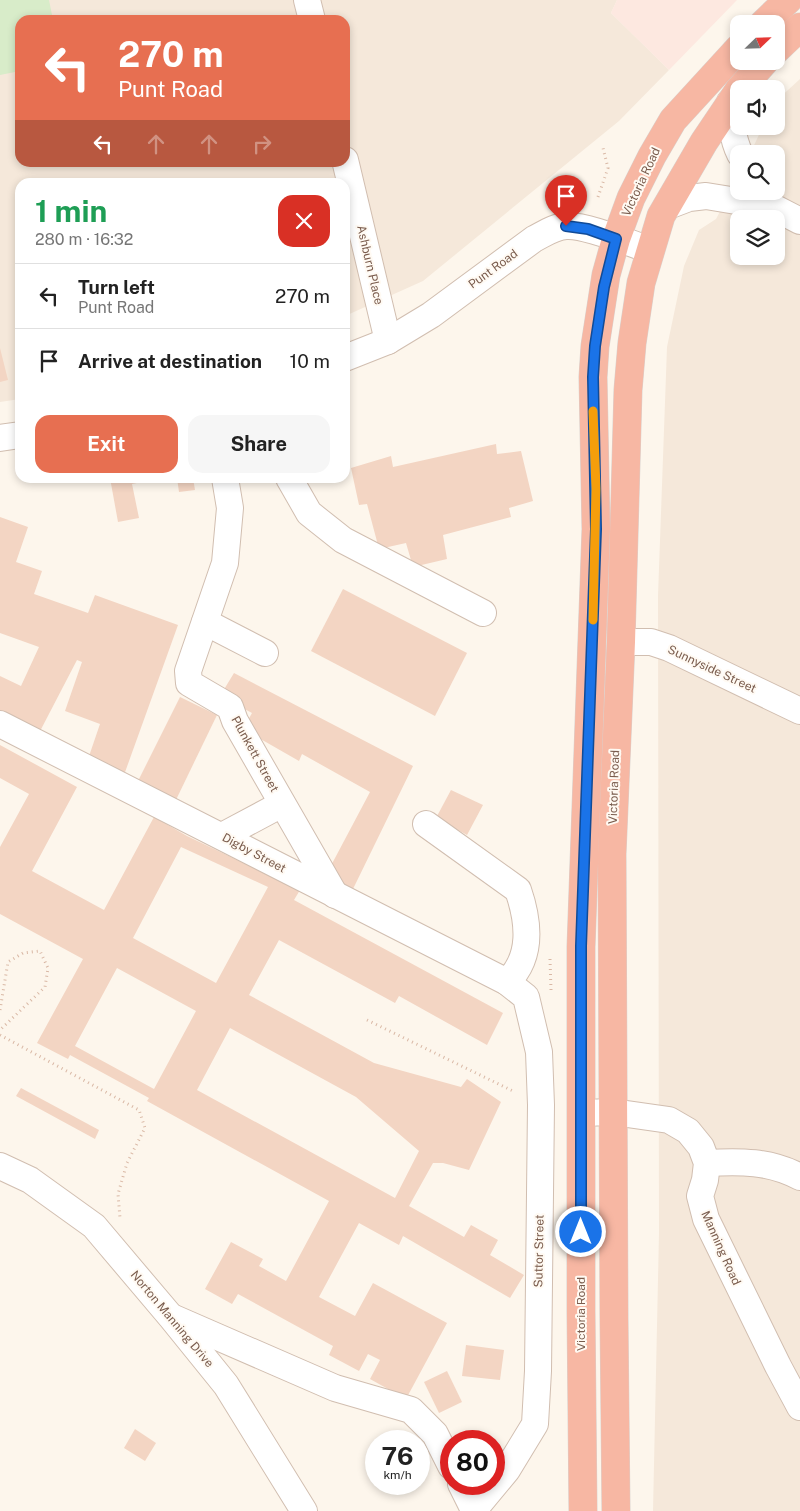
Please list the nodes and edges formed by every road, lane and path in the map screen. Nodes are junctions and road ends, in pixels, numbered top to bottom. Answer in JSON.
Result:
{"nodes":[{"id":1,"x":307,"y":0,"type":"edge"},
{"id":2,"x":788,"y":0,"type":"edge"},
{"id":3,"x":311,"y":15,"type":"edge"},
{"id":4,"x":772,"y":15,"type":"edge"},
{"id":5,"x":800,"y":27,"type":"edge"},
{"id":6,"x":785,"y":41,"type":"edge"},
{"id":7,"x":730,"y":57,"type":"edge"},
{"id":8,"x":757,"y":70,"type":"edge"},
{"id":9,"x":748,"y":80,"type":"edge"},
{"id":10,"x":730,"y":103,"type":"edge"},
{"id":11,"x":604,"y":148,"type":"dead end"},
{"id":12,"x":350,"y":181,"type":"edge"},
{"id":13,"x":598,"y":197,"type":"dead end"},
{"id":14,"x":730,"y":197,"type":"edge"},
{"id":15,"x":768,"y":200,"type":"edge"},
{"id":16,"x":668,"y":206,"type":"junction"},
{"id":17,"x":800,"y":221,"type":"edge"},
{"id":18,"x":616,"y":239,"type":"junction"},
{"id":19,"x":650,"y":250,"type":"junction"},
{"id":20,"x":388,"y":341,"type":"junction"},
{"id":21,"x":350,"y":356,"type":"edge"},
{"id":22,"x":15,"y":436,"type":"edge"},
{"id":23,"x":0,"y":438,"type":"edge"},
{"id":24,"x":225,"y":483,"type":"edge"},
{"id":25,"x":292,"y":483,"type":"edge"},
{"id":26,"x":483,"y":612,"type":"dead end"},
{"id":27,"x":205,"y":622,"type":"junction"},
{"id":28,"x":621,"y":642,"type":"junction"},
{"id":29,"x":265,"y":653,"type":"dead end"},
{"id":30,"x":800,"y":711,"type":"edge"},
{"id":31,"x":0,"y":724,"type":"edge"},
{"id":32,"x":282,"y":804,"type":"junction"},
{"id":33,"x":426,"y":824,"type":"dead end"},
{"id":34,"x":222,"y":836,"type":"junction"},
{"id":35,"x":335,"y":896,"type":"junction"},
{"id":36,"x":550,"y":958,"type":"dead end"},
{"id":37,"x":508,"y":982,"type":"junction"},
{"id":38,"x":0,"y":1010,"type":"edge"},
{"id":39,"x":529,"y":1010,"type":"junction"},
{"id":40,"x":367,"y":1020,"type":"dead end"},
{"id":41,"x":0,"y":1030,"type":"edge"},
{"id":42,"x":0,"y":1035,"type":"edge"},
{"id":43,"x":541,"y":1105,"type":"junction"},
{"id":44,"x":613,"y":1112,"type":"junction"},
{"id":45,"x":581,"y":1113,"type":"junction"},
{"id":46,"x":707,"y":1164,"type":"junction"},
{"id":47,"x":0,"y":1166,"type":"edge"},
{"id":48,"x":800,"y":1177,"type":"edge"},
{"id":49,"x":121,"y":1221,"type":"dead end"},
{"id":50,"x":171,"y":1317,"type":"junction"},
{"id":51,"x":800,"y":1407,"type":"edge"},
{"id":52,"x":440,"y":1444,"type":"edge"},
{"id":53,"x":466,"y":1495,"type":"edge"},
{"id":54,"x":474,"y":1510,"type":"edge"},
{"id":55,"x":304,"y":1511,"type":"edge"},
{"id":56,"x":583,"y":1511,"type":"edge"},
{"id":57,"x":616,"y":1511,"type":"edge"}],
"edges":[{"from":1,"to":3,"type":"street"},
{"from":2,"to":4,"type":"highway"},
{"from":5,"to":6,"type":"highway"},
{"from":7,"to":18,"type":"highway","name":"Victoria Road"},
{"from":8,"to":9,"type":"highway","name":"Victoria Road"},
{"from":10,"to":16,"type":"highway","name":"Victoria Road"},
{"from":11,"to":13,"type":"path"},
{"from":12,"to":20,"type":"street","name":"Ashburn Place"},
{"from":14,"to":16,"type":"street"},
{"from":15,"to":17,"type":"street"},
{"from":16,"to":19,"type":"highway","name":"Victoria Road"},
{"from":18,"to":19,"type":"street","name":"Punt Road"},
{"from":18,"to":20,"type":"street","name":"Punt Road"},
{"from":18,"to":45,"type":"highway","name":"Victoria Road"},
{"from":19,"to":28,"type":"highway","name":"Victoria Road"},
{"from":20,"to":21,"type":"street","name":"Punt Road"},
{"from":22,"to":23,"type":"street"},
{"from":24,"to":27,"type":"street","name":"Plunkett Street"},
{"from":25,"to":26,"type":"street"},
{"from":27,"to":29,"type":"street"},
{"from":27,"to":32,"type":"street","name":"Plunkett Street"},
{"from":28,"to":30,"type":"street","name":"Sunnyside Street"},
{"from":28,"to":44,"type":"highway","name":"Victoria Road"},
{"from":31,"to":34,"type":"street","name":"Digby Street"},
{"from":32,"to":34,"type":"street"},
{"from":32,"to":35,"type":"street","name":"Plunkett Street"},
{"from":33,"to":37,"type":"street"},
{"from":34,"to":35,"type":"street","name":"Digby Street"},
{"from":35,"to":37,"type":"street","name":"Digby Street"},
{"from":36,"to":39,"type":"path"},
{"from":37,"to":39,"type":"street","name":"Suttor Street"},
{"from":38,"to":41,"type":"path"},
{"from":39,"to":43,"type":"street","name":"Suttor Street"},
{"from":40,"to":43,"type":"path"},
{"from":42,"to":49,"type":"path"},
{"from":43,"to":54,"type":"street","name":"Suttor Street"},
{"from":44,"to":45,"type":"street"},
{"from":44,"to":46,"type":"street"},
{"from":44,"to":57,"type":"highway","name":"Victoria Road"},
{"from":45,"to":56,"type":"highway","name":"Victoria Road"},
{"from":46,"to":48,"type":"street"},
{"from":46,"to":51,"type":"street","name":"Manning Road"},
{"from":47,"to":50,"type":"street","name":"Norton Manning Drive"},
{"from":50,"to":52,"type":"street"},
{"from":50,"to":55,"type":"street","name":"Norton Manning Drive"},
{"from":53,"to":54,"type":"street"}]}
